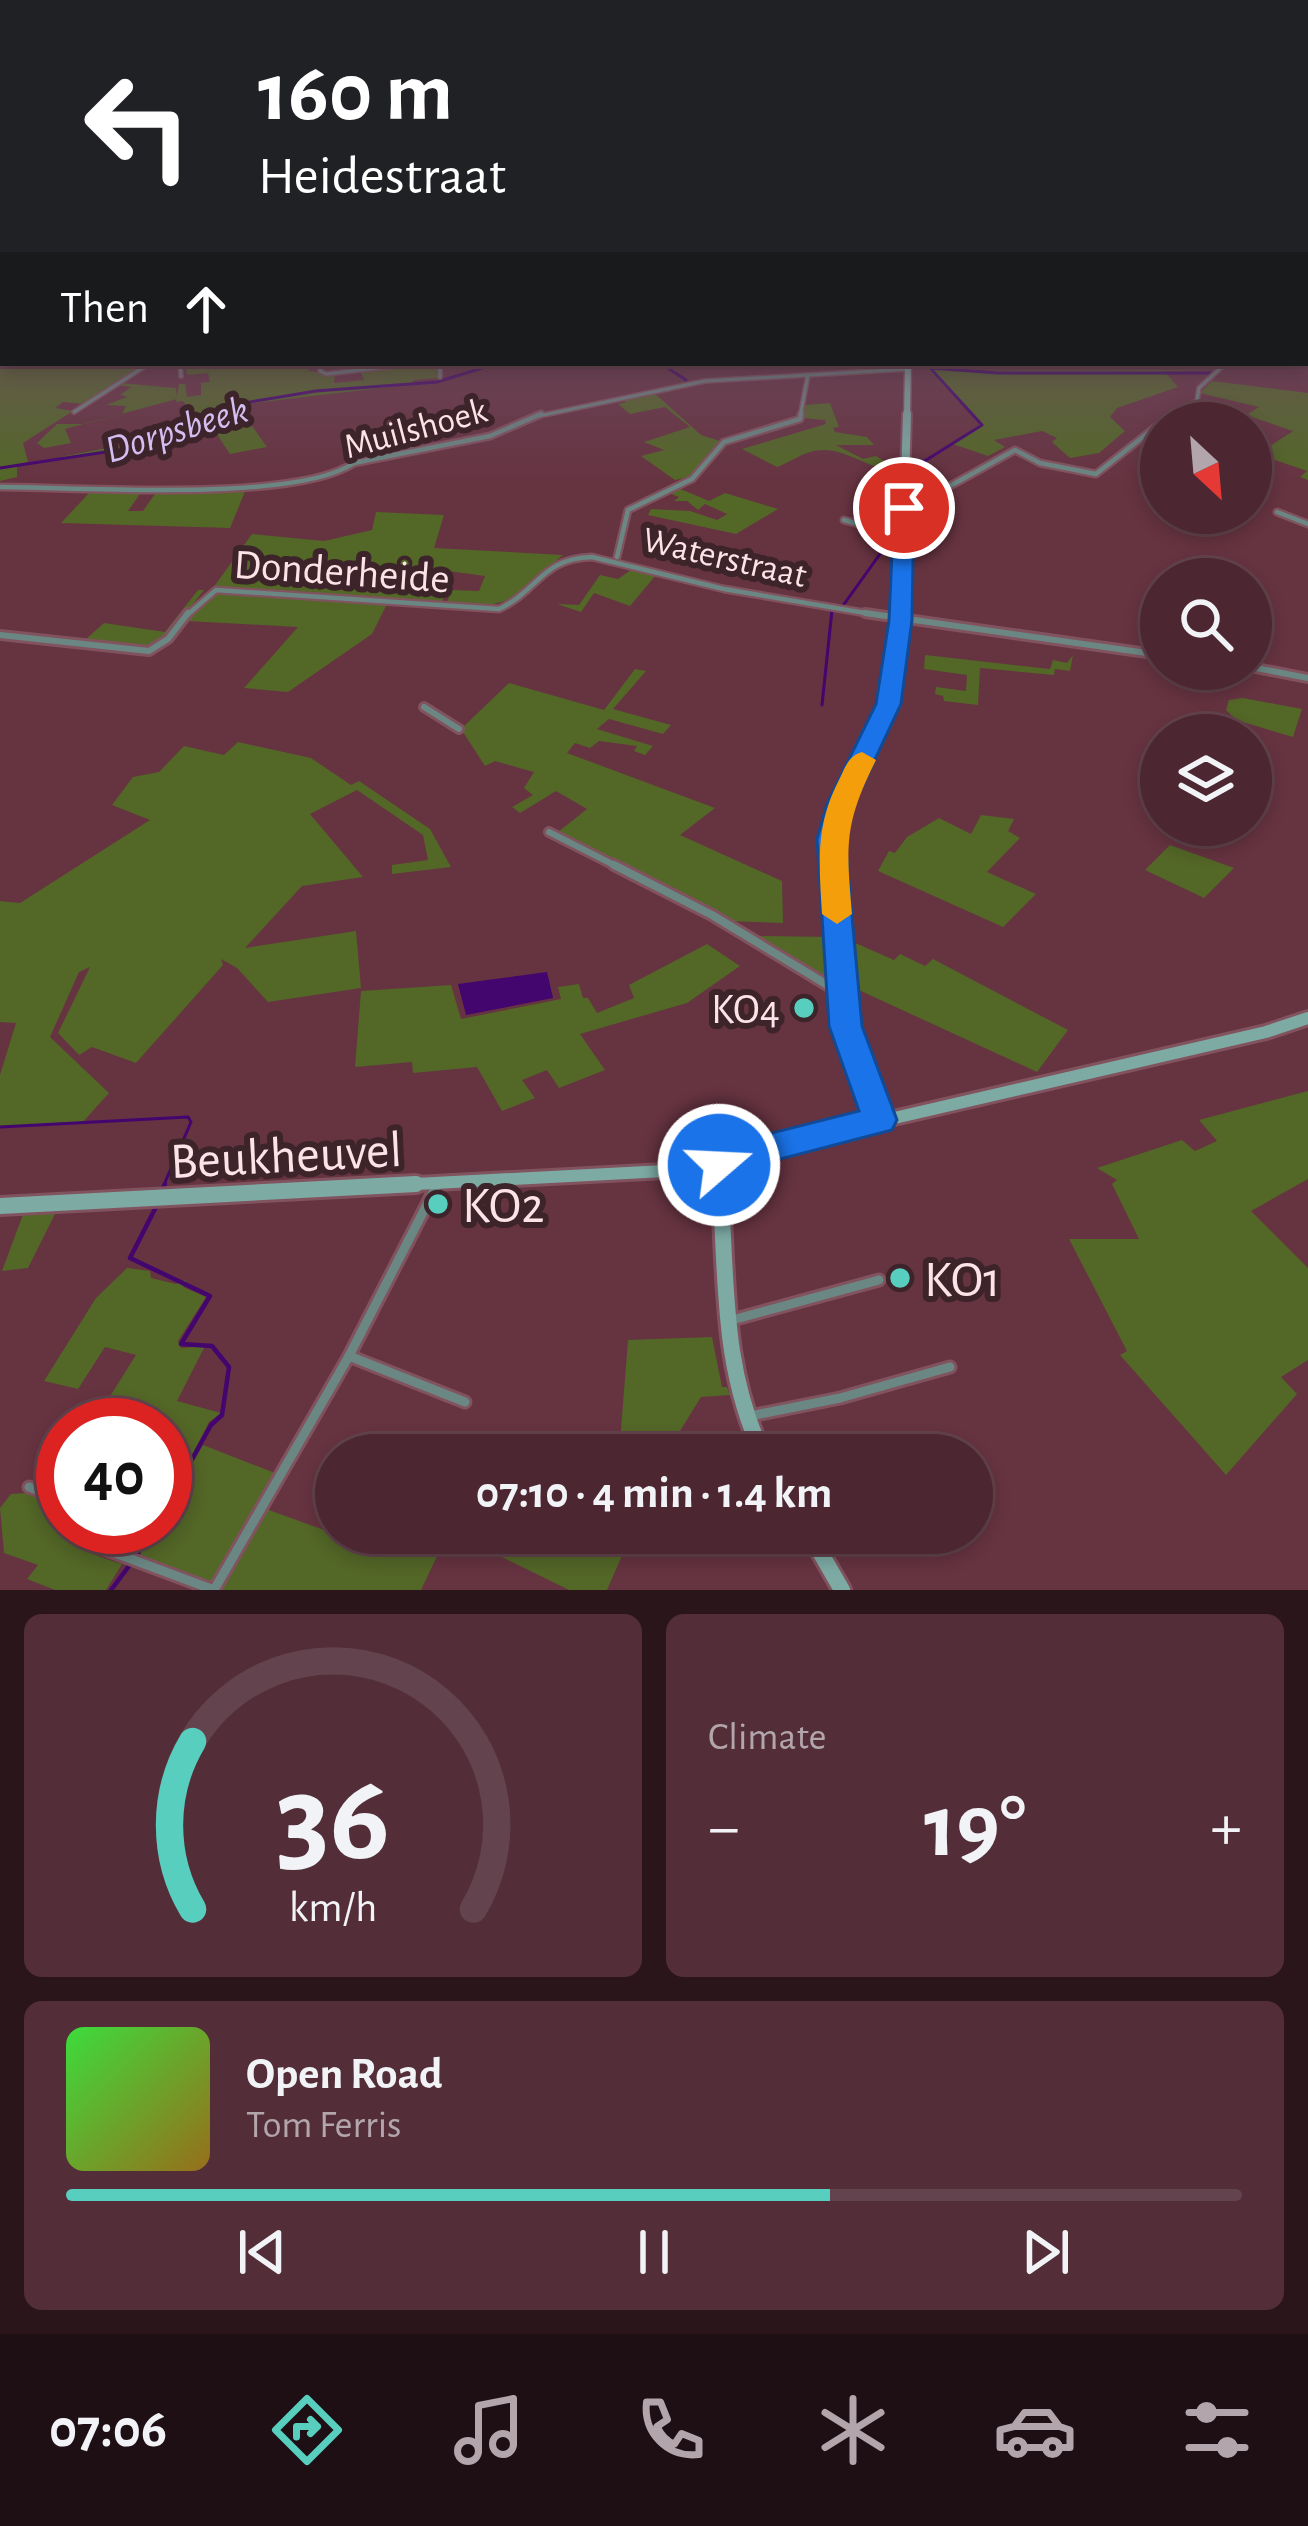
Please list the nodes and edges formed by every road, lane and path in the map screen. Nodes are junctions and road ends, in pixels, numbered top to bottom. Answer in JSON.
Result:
{"nodes":[{"id":1,"x":145,"y":366,"type":"edge"},
{"id":2,"x":180,"y":366,"type":"edge"},
{"id":3,"x":321,"y":366,"type":"edge"},
{"id":4,"x":394,"y":366,"type":"edge"},
{"id":5,"x":436,"y":366,"type":"edge"},
{"id":6,"x":908,"y":366,"type":"edge"},
{"id":7,"x":1223,"y":366,"type":"edge"},
{"id":8,"x":808,"y":375,"type":"junction"},
{"id":9,"x":182,"y":376,"type":"dead end"},
{"id":10,"x":440,"y":377,"type":"dead end"},
{"id":11,"x":74,"y":412,"type":"dead end"},
{"id":12,"x":905,"y":479,"type":"junction"},
{"id":13,"x":0,"y":488,"type":"edge"},
{"id":14,"x":1277,"y":512,"type":"dead end"},
{"id":15,"x":844,"y":520,"type":"dead end"},
{"id":16,"x":1308,"y":524,"type":"edge"},
{"id":17,"x":903,"y":537,"type":"junction"},
{"id":18,"x":616,"y":557,"type":"junction"},
{"id":19,"x":901,"y":620,"type":"junction"},
{"id":20,"x":0,"y":634,"type":"edge"},
{"id":21,"x":1140,"y":652,"type":"edge"},
{"id":22,"x":1272,"y":671,"type":"edge"},
{"id":23,"x":1308,"y":678,"type":"edge"},
{"id":24,"x":424,"y":707,"type":"dead end"},
{"id":25,"x":459,"y":729,"type":"dead end"},
{"id":26,"x":549,"y":832,"type":"dead end"},
{"id":27,"x":842,"y":994,"type":"junction"},
{"id":28,"x":1308,"y":1018,"type":"edge"},
{"id":29,"x":879,"y":1120,"type":"junction"},
{"id":30,"x":718,"y":1160,"type":"junction"},
{"id":31,"x":437,"y":1186,"type":"junction"},
{"id":32,"x":0,"y":1206,"type":"edge"},
{"id":33,"x":879,"y":1280,"type":"dead end"},
{"id":34,"x":724,"y":1321,"type":"junction"},
{"id":35,"x":349,"y":1356,"type":"junction"},
{"id":36,"x":950,"y":1367,"type":"dead end"},
{"id":37,"x":466,"y":1402,"type":"dead end"},
{"id":38,"x":745,"y":1418,"type":"junction"},
{"id":39,"x":753,"y":1434,"type":"edge"},
{"id":40,"x":29,"y":1487,"type":"dead end"},
{"id":41,"x":36,"y":1490,"type":"edge"},
{"id":42,"x":117,"y":1554,"type":"edge"},
{"id":43,"x":821,"y":1554,"type":"edge"},
{"id":44,"x":842,"y":1590,"type":"edge"}],
"edges":[{"from":1,"to":11,"type":"street"},
{"from":2,"to":9,"type":"street"},
{"from":3,"to":4,"type":"street"},
{"from":5,"to":10,"type":"street"},
{"from":6,"to":8,"type":"street","name":"Muilshoek"},
{"from":6,"to":12,"type":"street"},
{"from":7,"to":12,"type":"street"},
{"from":8,"to":13,"type":"street","name":"Muilshoek"},
{"from":8,"to":18,"type":"street","name":"Waterstraat"},
{"from":12,"to":17,"type":"street"},
{"from":14,"to":16,"type":"street"},
{"from":15,"to":17,"type":"street"},
{"from":17,"to":19,"type":"street"},
{"from":18,"to":19,"type":"street","name":"Waterstraat"},
{"from":18,"to":20,"type":"street","name":"Donderheide"},
{"from":19,"to":21,"type":"street","name":"Waterstraat"},
{"from":19,"to":27,"type":"street"},
{"from":22,"to":23,"type":"street"},
{"from":24,"to":25,"type":"street"},
{"from":26,"to":27,"type":"street"},
{"from":27,"to":29,"type":"street"},
{"from":28,"to":29,"type":"street","name":"Beukheuvel"},
{"from":29,"to":30,"type":"street","name":"Beukheuvel"},
{"from":30,"to":31,"type":"street","name":"Beukheuvel"},
{"from":30,"to":34,"type":"street"},
{"from":31,"to":32,"type":"street","name":"Beukheuvel"},
{"from":31,"to":35,"type":"street"},
{"from":33,"to":34,"type":"street"},
{"from":34,"to":38,"type":"street"},
{"from":35,"to":37,"type":"street"},
{"from":35,"to":42,"type":"street"},
{"from":36,"to":38,"type":"street"},
{"from":38,"to":39,"type":"street"},
{"from":40,"to":41,"type":"street"},
{"from":43,"to":44,"type":"street"}]}
